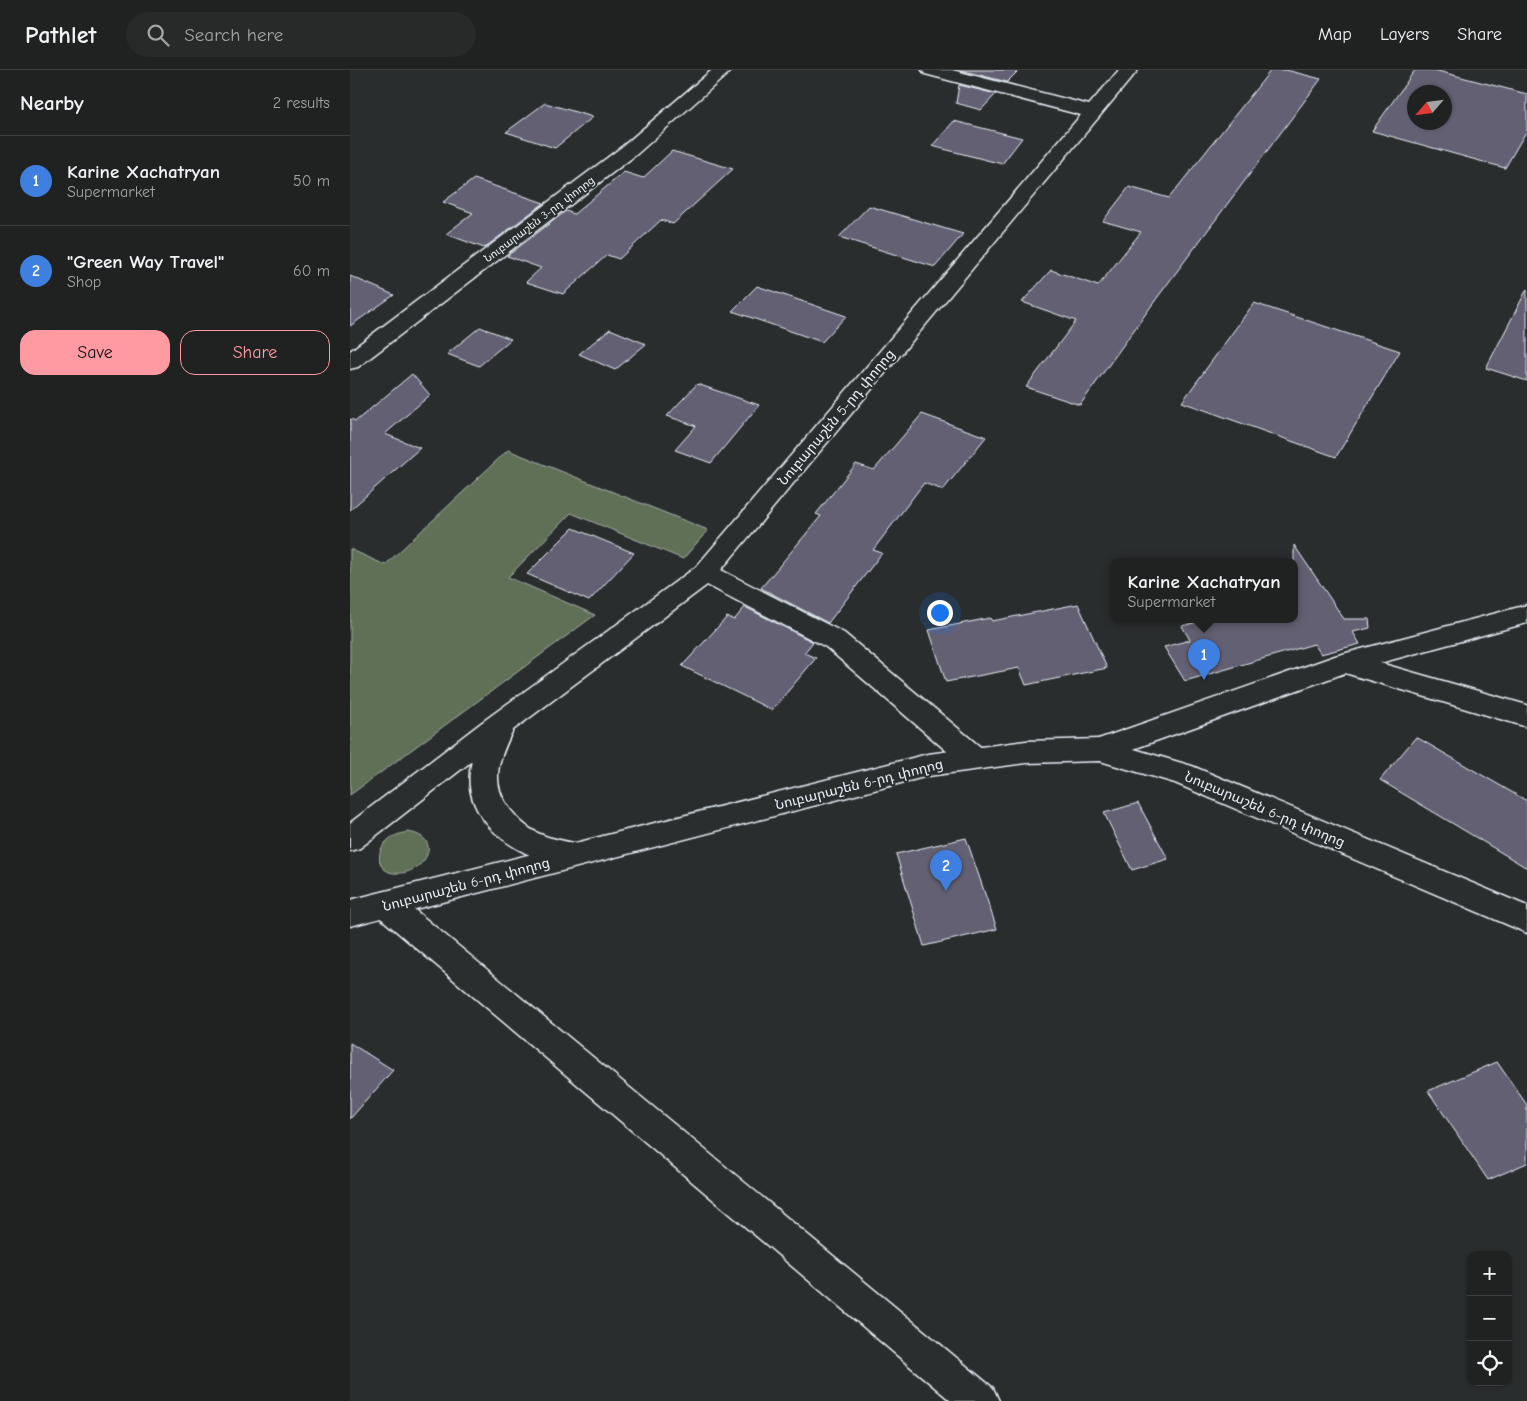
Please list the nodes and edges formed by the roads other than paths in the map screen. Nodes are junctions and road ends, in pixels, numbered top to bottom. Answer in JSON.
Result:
{"nodes":[{"id":1,"x":723,"y":70,"type":"edge"},
{"id":2,"x":931,"y":70,"type":"edge"},
{"id":3,"x":1129,"y":70,"type":"edge"},
{"id":4,"x":1094,"y":112,"type":"junction"},
{"id":5,"x":350,"y":362,"type":"edge"},
{"id":6,"x":705,"y":573,"type":"junction"},
{"id":7,"x":1527,"y":614,"type":"edge"},
{"id":8,"x":1344,"y":663,"type":"junction"},
{"id":9,"x":1527,"y":716,"type":"edge"},
{"id":10,"x":502,"y":722,"type":"junction"},
{"id":11,"x":1100,"y":750,"type":"junction"},
{"id":12,"x":974,"y":758,"type":"junction"},
{"id":13,"x":350,"y":839,"type":"edge"},
{"id":14,"x":576,"y":855,"type":"junction"},
{"id":15,"x":387,"y":905,"type":"junction"},
{"id":16,"x":350,"y":912,"type":"edge"},
{"id":17,"x":1527,"y":920,"type":"edge"},
{"id":18,"x":980,"y":1401,"type":"edge"}],
"edges":[{"from":1,"to":5,"type":"street","name":"Նուբարաշեն 3-րդ փողոց"},
{"from":2,"to":4,"type":"street"},
{"from":3,"to":4,"type":"street","name":"Նուբարաշեն 5-րդ փողոց"},
{"from":4,"to":6,"type":"street","name":"Նուբարաշեն 5-րդ փողոց"},
{"from":6,"to":10,"type":"street","name":"Նուբարաշեն 5-րդ փողոց"},
{"from":6,"to":12,"type":"street"},
{"from":7,"to":8,"type":"street"},
{"from":8,"to":9,"type":"street"},
{"from":8,"to":11,"type":"street"},
{"from":10,"to":13,"type":"street","name":"Նուբարաշեն 5-րդ փողոց"},
{"from":10,"to":14,"type":"street"},
{"from":11,"to":12,"type":"street","name":"Նուբարաշեն 6-րդ փողոց"},
{"from":11,"to":17,"type":"street","name":"Նուբարաշեն 6-րդ փողոց"},
{"from":12,"to":14,"type":"street","name":"Նուբարաշեն 6-րդ փողոց"},
{"from":14,"to":15,"type":"street","name":"Նուբարաշեն 6-րդ փողոց"},
{"from":15,"to":16,"type":"street","name":"Նուբարաշեն 6-րդ փողոց"},
{"from":15,"to":18,"type":"street"}]}
